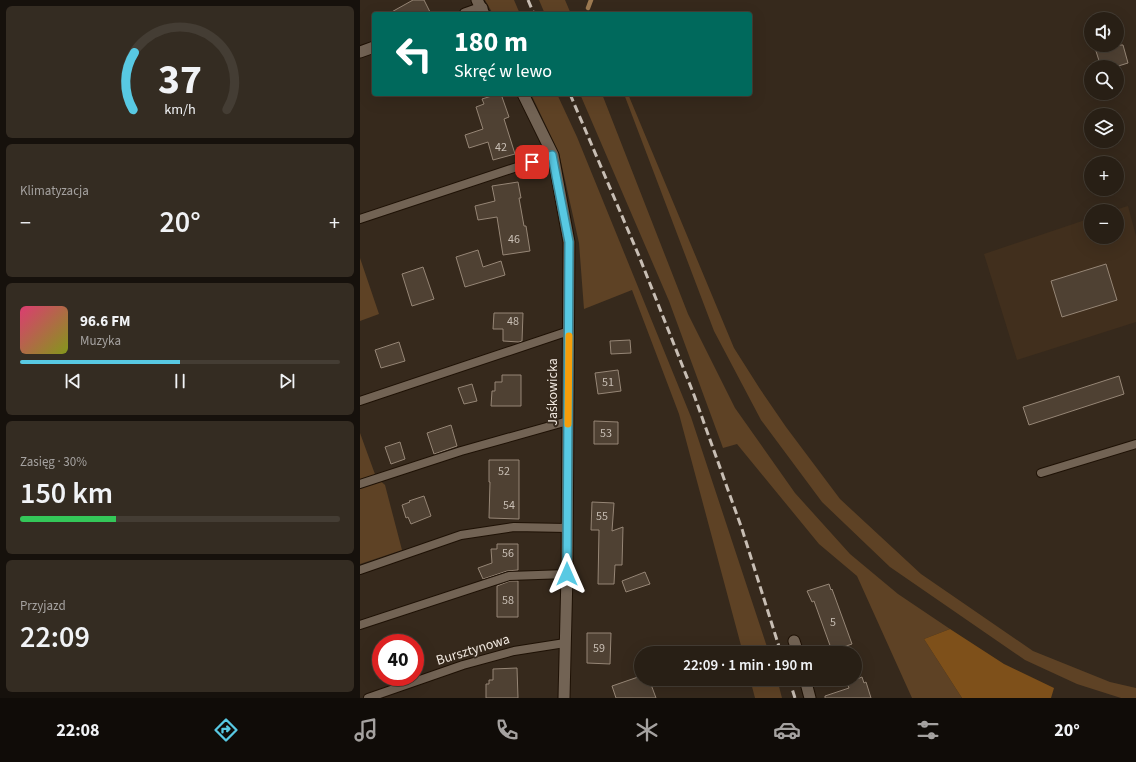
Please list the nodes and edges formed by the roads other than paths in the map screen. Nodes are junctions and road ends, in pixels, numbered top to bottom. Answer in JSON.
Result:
{"nodes":[{"id":1,"x":481,"y":7,"type":"edge"},
{"id":2,"x":470,"y":12,"type":"edge"},
{"id":3,"x":372,"y":48,"type":"edge"},
{"id":4,"x":360,"y":52,"type":"edge"},
{"id":5,"x":524,"y":96,"type":"edge"},
{"id":6,"x":552,"y":155,"type":"junction"},
{"id":7,"x":360,"y":219,"type":"edge"},
{"id":8,"x":569,"y":331,"type":"junction"},
{"id":9,"x":360,"y":401,"type":"edge"},
{"id":10,"x":568,"y":420,"type":"junction"},
{"id":11,"x":1136,"y":444,"type":"edge"},
{"id":12,"x":1041,"y":472,"type":"dead end"},
{"id":13,"x":360,"y":484,"type":"edge"},
{"id":14,"x":567,"y":528,"type":"junction"},
{"id":15,"x":360,"y":570,"type":"edge"},
{"id":16,"x":567,"y":574,"type":"junction"},
{"id":17,"x":360,"y":625,"type":"edge"},
{"id":18,"x":794,"y":641,"type":"dead end"},
{"id":19,"x":565,"y":643,"type":"junction"},
{"id":20,"x":796,"y":646,"type":"edge"},
{"id":21,"x":807,"y":686,"type":"edge"},
{"id":22,"x":368,"y":698,"type":"edge"},
{"id":23,"x":564,"y":698,"type":"edge"},
{"id":24,"x":810,"y":698,"type":"edge"}],
"edges":[{"from":1,"to":2,"type":"street"},
{"from":3,"to":4,"type":"street"},
{"from":5,"to":6,"type":"street","name":"Jaśkowicka"},
{"from":6,"to":7,"type":"lane"},
{"from":6,"to":8,"type":"street","name":"Jaśkowicka"},
{"from":8,"to":9,"type":"lane"},
{"from":8,"to":10,"type":"street","name":"Jaśkowicka"},
{"from":10,"to":13,"type":"lane"},
{"from":10,"to":14,"type":"street","name":"Jaśkowicka"},
{"from":11,"to":12,"type":"lane"},
{"from":14,"to":15,"type":"lane"},
{"from":14,"to":16,"type":"street","name":"Jaśkowicka"},
{"from":16,"to":17,"type":"lane"},
{"from":16,"to":19,"type":"street","name":"Jaśkowicka"},
{"from":18,"to":20,"type":"street"},
{"from":19,"to":22,"type":"lane","name":"Bursztynowa"},
{"from":19,"to":23,"type":"street","name":"Jaśkowicka"},
{"from":21,"to":24,"type":"street"}]}
